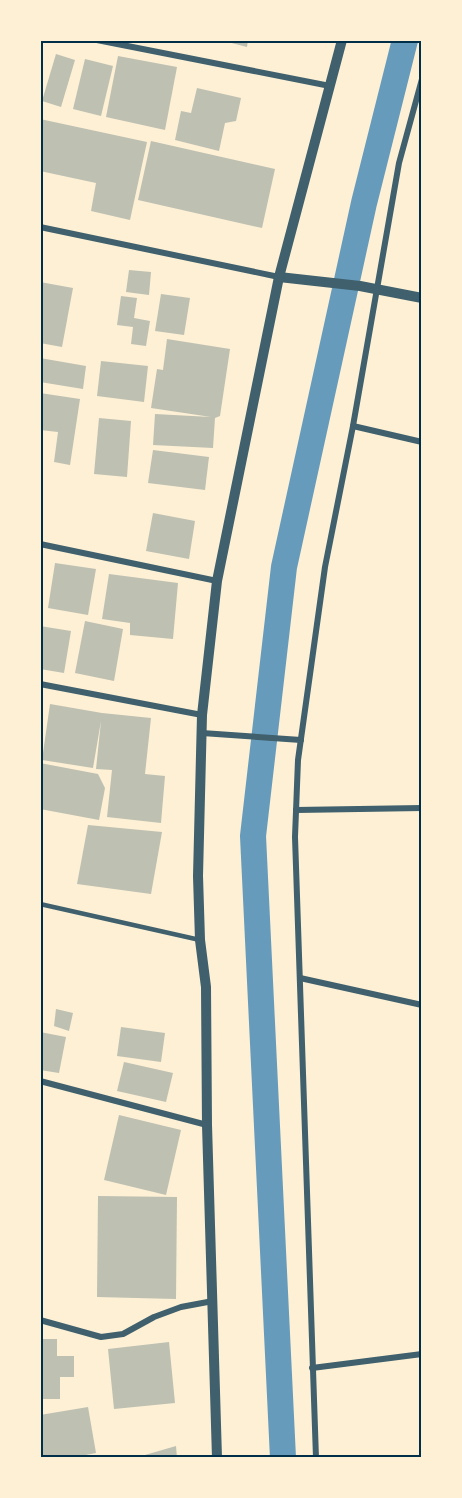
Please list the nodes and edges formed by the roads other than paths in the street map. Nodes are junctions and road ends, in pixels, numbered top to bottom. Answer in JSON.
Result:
{"nodes":[{"id":1,"x":97,"y":40,"type":"edge"},
{"id":2,"x":342,"y":40,"type":"edge"},
{"id":3,"x":422,"y":79,"type":"edge"},
{"id":4,"x":330,"y":86,"type":"junction"},
{"id":5,"x":40,"y":227,"type":"edge"},
{"id":6,"x":279,"y":277,"type":"junction"},
{"id":7,"x":376,"y":290,"type":"junction"},
{"id":8,"x":422,"y":298,"type":"edge"},
{"id":9,"x":353,"y":426,"type":"junction"},
{"id":10,"x":422,"y":442,"type":"edge"},
{"id":11,"x":40,"y":544,"type":"edge"},
{"id":12,"x":217,"y":581,"type":"junction"},
{"id":13,"x":40,"y":684,"type":"edge"},
{"id":14,"x":202,"y":715,"type":"junction"},
{"id":15,"x":202,"y":733,"type":"junction"},
{"id":16,"x":301,"y":740,"type":"junction"},
{"id":17,"x":422,"y":808,"type":"edge"},
{"id":18,"x":296,"y":810,"type":"junction"},
{"id":19,"x":40,"y":904,"type":"edge"},
{"id":20,"x":200,"y":940,"type":"junction"},
{"id":21,"x":300,"y":978,"type":"junction"},
{"id":22,"x":422,"y":1005,"type":"edge"},
{"id":23,"x":40,"y":1081,"type":"edge"},
{"id":24,"x":207,"y":1125,"type":"junction"},
{"id":25,"x":213,"y":1301,"type":"junction"},
{"id":26,"x":40,"y":1320,"type":"edge"},
{"id":27,"x":422,"y":1354,"type":"edge"},
{"id":28,"x":312,"y":1368,"type":"junction"},
{"id":29,"x":217,"y":1458,"type":"edge"},
{"id":30,"x":316,"y":1458,"type":"edge"}],
"edges":[{"from":1,"to":4,"type":"street"},
{"from":2,"to":4,"type":"street"},
{"from":3,"to":7,"type":"street"},
{"from":4,"to":6,"type":"street"},
{"from":5,"to":6,"type":"street"},
{"from":6,"to":7,"type":"street"},
{"from":6,"to":12,"type":"street"},
{"from":7,"to":8,"type":"street"},
{"from":7,"to":9,"type":"street"},
{"from":9,"to":10,"type":"street"},
{"from":9,"to":16,"type":"street"},
{"from":11,"to":12,"type":"street"},
{"from":12,"to":14,"type":"street"},
{"from":13,"to":14,"type":"street"},
{"from":14,"to":15,"type":"street"},
{"from":15,"to":16,"type":"street"},
{"from":15,"to":20,"type":"street"},
{"from":16,"to":18,"type":"street"},
{"from":17,"to":18,"type":"street"},
{"from":18,"to":21,"type":"street"},
{"from":19,"to":20,"type":"lane"},
{"from":20,"to":24,"type":"street"},
{"from":21,"to":22,"type":"street"},
{"from":21,"to":28,"type":"street"},
{"from":23,"to":24,"type":"street"},
{"from":24,"to":25,"type":"street"},
{"from":25,"to":26,"type":"street"},
{"from":25,"to":29,"type":"street"},
{"from":27,"to":28,"type":"street"},
{"from":28,"to":30,"type":"street"}]}
